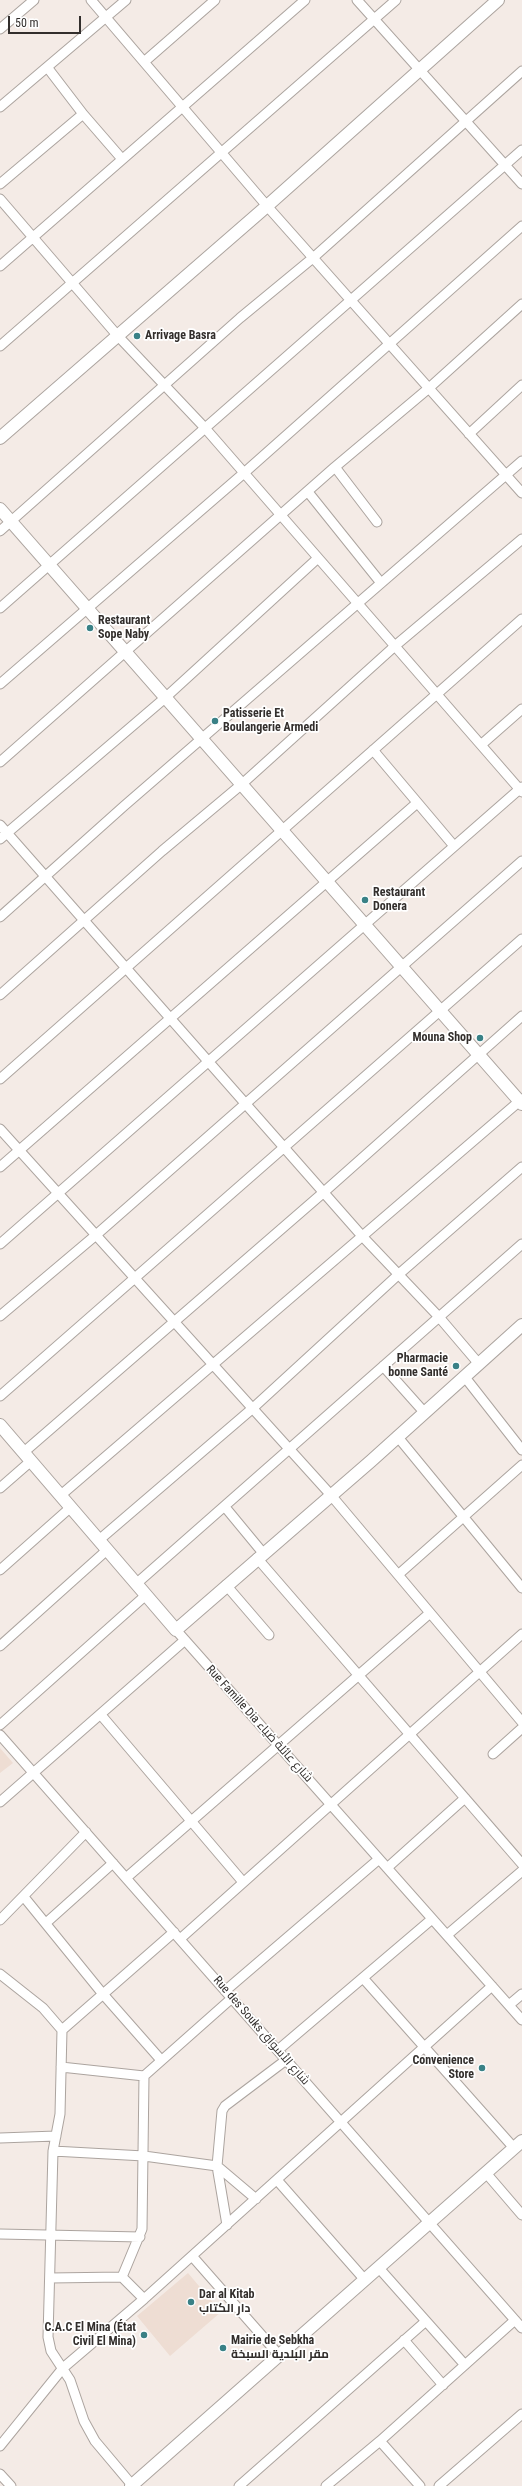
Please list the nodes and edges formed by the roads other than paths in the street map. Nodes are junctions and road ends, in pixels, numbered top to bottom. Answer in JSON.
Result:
{"nodes":[{"id":1,"x":34,"y":0,"type":"edge"},
{"id":2,"x":91,"y":0,"type":"edge"},
{"id":3,"x":126,"y":0,"type":"edge"},
{"id":4,"x":215,"y":0,"type":"edge"},
{"id":5,"x":305,"y":0,"type":"edge"},
{"id":6,"x":357,"y":0,"type":"edge"},
{"id":7,"x":396,"y":0,"type":"edge"},
{"id":8,"x":498,"y":0,"type":"edge"},
{"id":9,"x":106,"y":17,"type":"junction"},
{"id":10,"x":375,"y":20,"type":"junction"},
{"id":11,"x":0,"y":29,"type":"edge"},
{"id":12,"x":144,"y":62,"type":"junction"},
{"id":13,"x":47,"y":67,"type":"junction"},
{"id":14,"x":418,"y":70,"type":"junction"},
{"id":15,"x":522,"y":71,"type":"edge"},
{"id":16,"x":182,"y":106,"type":"junction"},
{"id":17,"x":0,"y":107,"type":"edge"},
{"id":18,"x":83,"y":114,"type":"junction"},
{"id":19,"x":465,"y":121,"type":"junction"},
{"id":20,"x":522,"y":150,"type":"edge"},
{"id":21,"x":221,"y":151,"type":"junction"},
{"id":22,"x":122,"y":159,"type":"junction"},
{"id":23,"x":504,"y":166,"type":"junction"},
{"id":24,"x":0,"y":184,"type":"edge"},
{"id":25,"x":522,"y":184,"type":"edge"},
{"id":26,"x":0,"y":199,"type":"edge"},
{"id":27,"x":267,"y":206,"type":"junction"},
{"id":28,"x":522,"y":226,"type":"edge"},
{"id":29,"x":33,"y":238,"type":"junction"},
{"id":30,"x":314,"y":257,"type":"junction"},
{"id":31,"x":0,"y":266,"type":"edge"},
{"id":32,"x":72,"y":284,"type":"junction"},
{"id":33,"x":351,"y":299,"type":"junction"},
{"id":34,"x":522,"y":304,"type":"edge"},
{"id":35,"x":117,"y":335,"type":"junction"},
{"id":36,"x":390,"y":342,"type":"junction"},
{"id":37,"x":0,"y":346,"type":"edge"},
{"id":38,"x":166,"y":384,"type":"junction"},
{"id":39,"x":522,"y":385,"type":"edge"},
{"id":40,"x":429,"y":388,"type":"junction"},
{"id":41,"x":205,"y":428,"type":"junction"},
{"id":42,"x":469,"y":434,"type":"junction"},
{"id":43,"x":0,"y":438,"type":"edge"},
{"id":44,"x":522,"y":461,"type":"edge"},
{"id":45,"x":335,"y":467,"type":"junction"},
{"id":46,"x":244,"y":473,"type":"junction"},
{"id":47,"x":506,"y":475,"type":"junction"},
{"id":48,"x":308,"y":492,"type":"junction"},
{"id":49,"x":522,"y":493,"type":"edge"},
{"id":50,"x":0,"y":509,"type":"edge"},
{"id":51,"x":280,"y":516,"type":"junction"},
{"id":52,"x":11,"y":521,"type":"junction"},
{"id":53,"x":377,"y":522,"type":"dead end"},
{"id":54,"x":0,"y":531,"type":"edge"},
{"id":55,"x":522,"y":538,"type":"edge"},
{"id":56,"x":318,"y":558,"type":"junction"},
{"id":57,"x":49,"y":564,"type":"junction"},
{"id":58,"x":381,"y":583,"type":"junction"},
{"id":59,"x":357,"y":603,"type":"junction"},
{"id":60,"x":0,"y":608,"type":"edge"},
{"id":61,"x":87,"y":608,"type":"junction"},
{"id":62,"x":522,"y":619,"type":"edge"},
{"id":63,"x":396,"y":645,"type":"junction"},
{"id":64,"x":125,"y":651,"type":"junction"},
{"id":65,"x":0,"y":684,"type":"edge"},
{"id":66,"x":438,"y":693,"type":"junction"},
{"id":67,"x":165,"y":698,"type":"junction"},
{"id":68,"x":522,"y":709,"type":"edge"},
{"id":69,"x":202,"y":740,"type":"junction"},
{"id":70,"x":482,"y":744,"type":"junction"},
{"id":71,"x":373,"y":750,"type":"junction"},
{"id":72,"x":0,"y":762,"type":"edge"},
{"id":73,"x":242,"y":784,"type":"junction"},
{"id":74,"x":521,"y":789,"type":"edge"},
{"id":75,"x":417,"y":803,"type":"junction"},
{"id":76,"x":0,"y":825,"type":"edge"},
{"id":77,"x":282,"y":830,"type":"junction"},
{"id":78,"x":4,"y":836,"type":"edge"},
{"id":79,"x":454,"y":846,"type":"junction"},
{"id":80,"x":522,"y":861,"type":"edge"},
{"id":81,"x":46,"y":876,"type":"junction"},
{"id":82,"x":327,"y":882,"type":"junction"},
{"id":83,"x":0,"y":917,"type":"edge"},
{"id":84,"x":84,"y":920,"type":"junction"},
{"id":85,"x":364,"y":925,"type":"junction"},
{"id":86,"x":522,"y":939,"type":"edge"},
{"id":87,"x":402,"y":967,"type":"junction"},
{"id":88,"x":126,"y":968,"type":"junction"},
{"id":89,"x":0,"y":995,"type":"edge"},
{"id":90,"x":440,"y":1011,"type":"junction"},
{"id":91,"x":522,"y":1016,"type":"edge"},
{"id":92,"x":170,"y":1018,"type":"junction"},
{"id":93,"x":478,"y":1055,"type":"junction"},
{"id":94,"x":208,"y":1062,"type":"junction"},
{"id":95,"x":0,"y":1079,"type":"edge"},
{"id":96,"x":521,"y":1102,"type":"edge"},
{"id":97,"x":246,"y":1104,"type":"junction"},
{"id":98,"x":0,"y":1130,"type":"edge"},
{"id":99,"x":284,"y":1148,"type":"junction"},
{"id":100,"x":19,"y":1150,"type":"junction"},
{"id":101,"x":0,"y":1166,"type":"edge"},
{"id":102,"x":522,"y":1167,"type":"edge"},
{"id":103,"x":324,"y":1192,"type":"junction"},
{"id":104,"x":58,"y":1194,"type":"junction"},
{"id":105,"x":96,"y":1235,"type":"junction"},
{"id":106,"x":362,"y":1236,"type":"junction"},
{"id":107,"x":0,"y":1244,"type":"edge"},
{"id":108,"x":522,"y":1244,"type":"edge"},
{"id":109,"x":399,"y":1274,"type":"junction"},
{"id":110,"x":135,"y":1278,"type":"junction"},
{"id":111,"x":0,"y":1316,"type":"edge"},
{"id":112,"x":439,"y":1318,"type":"junction"},
{"id":113,"x":174,"y":1322,"type":"junction"},
{"id":114,"x":522,"y":1325,"type":"edge"},
{"id":115,"x":213,"y":1364,"type":"junction"},
{"id":116,"x":479,"y":1364,"type":"junction"},
{"id":117,"x":383,"y":1366,"type":"junction"},
{"id":118,"x":464,"y":1376,"type":"junction"},
{"id":119,"x":0,"y":1396,"type":"edge"},
{"id":120,"x":253,"y":1408,"type":"junction"},
{"id":121,"x":424,"y":1412,"type":"junction"},
{"id":122,"x":0,"y":1425,"type":"edge"},
{"id":123,"x":397,"y":1436,"type":"junction"},
{"id":124,"x":290,"y":1450,"type":"junction"},
{"id":125,"x":522,"y":1450,"type":"edge"},
{"id":126,"x":27,"y":1457,"type":"junction"},
{"id":127,"x":522,"y":1465,"type":"edge"},
{"id":128,"x":0,"y":1488,"type":"edge"},
{"id":129,"x":330,"y":1494,"type":"junction"},
{"id":130,"x":60,"y":1495,"type":"junction"},
{"id":131,"x":71,"y":1507,"type":"junction"},
{"id":132,"x":225,"y":1507,"type":"junction"},
{"id":133,"x":464,"y":1518,"type":"junction"},
{"id":134,"x":99,"y":1540,"type":"junction"},
{"id":135,"x":107,"y":1550,"type":"junction"},
{"id":136,"x":260,"y":1556,"type":"junction"},
{"id":137,"x":0,"y":1570,"type":"edge"},
{"id":138,"x":522,"y":1573,"type":"edge"},
{"id":139,"x":399,"y":1574,"type":"junction"},
{"id":140,"x":515,"y":1580,"type":"junction"},
{"id":141,"x":136,"y":1584,"type":"junction"},
{"id":142,"x":226,"y":1585,"type":"junction"},
{"id":143,"x":522,"y":1588,"type":"edge"},
{"id":144,"x":146,"y":1595,"type":"junction"},
{"id":145,"x":430,"y":1614,"type":"junction"},
{"id":146,"x":176,"y":1630,"type":"junction"},
{"id":147,"x":522,"y":1634,"type":"edge"},
{"id":148,"x":269,"y":1635,"type":"dead end"},
{"id":149,"x":185,"y":1640,"type":"junction"},
{"id":150,"x":0,"y":1646,"type":"edge"},
{"id":151,"x":479,"y":1672,"type":"junction"},
{"id":152,"x":360,"y":1674,"type":"junction"},
{"id":153,"x":101,"y":1715,"type":"junction"},
{"id":154,"x":522,"y":1722,"type":"edge"},
{"id":155,"x":0,"y":1724,"type":"edge"},
{"id":156,"x":522,"y":1728,"type":"edge"},
{"id":157,"x":410,"y":1734,"type":"junction"},
{"id":158,"x":0,"y":1735,"type":"edge"},
{"id":159,"x":278,"y":1746,"type":"junction"},
{"id":160,"x":492,"y":1754,"type":"dead end"},
{"id":161,"x":33,"y":1773,"type":"junction"},
{"id":162,"x":465,"y":1798,"type":"junction"},
{"id":163,"x":0,"y":1802,"type":"edge"},
{"id":164,"x":331,"y":1804,"type":"junction"},
{"id":165,"x":191,"y":1821,"type":"junction"},
{"id":166,"x":86,"y":1832,"type":"junction"},
{"id":167,"x":380,"y":1859,"type":"junction"},
{"id":168,"x":113,"y":1864,"type":"junction"},
{"id":169,"x":522,"y":1864,"type":"edge"},
{"id":170,"x":387,"y":1868,"type":"junction"},
{"id":171,"x":522,"y":1871,"type":"edge"},
{"id":172,"x":126,"y":1878,"type":"junction"},
{"id":173,"x":243,"y":1882,"type":"junction"},
{"id":174,"x":24,"y":1897,"type":"junction"},
{"id":175,"x":432,"y":1919,"type":"junction"},
{"id":176,"x":0,"y":1920,"type":"edge"},
{"id":177,"x":46,"y":1923,"type":"junction"},
{"id":178,"x":177,"y":1935,"type":"junction"},
{"id":179,"x":447,"y":1935,"type":"junction"},
{"id":180,"x":0,"y":1974,"type":"edge"},
{"id":181,"x":363,"y":1978,"type":"junction"},
{"id":182,"x":492,"y":1986,"type":"junction"},
{"id":183,"x":225,"y":1990,"type":"junction"},
{"id":184,"x":102,"y":1993,"type":"junction"},
{"id":185,"x":522,"y":1994,"type":"edge"},
{"id":186,"x":232,"y":1998,"type":"junction"},
{"id":187,"x":509,"y":2006,"type":"junction"},
{"id":188,"x":522,"y":2020,"type":"edge"},
{"id":189,"x":62,"y":2030,"type":"junction"},
{"id":190,"x":425,"y":2047,"type":"junction"},
{"id":191,"x":278,"y":2050,"type":"junction"},
{"id":192,"x":161,"y":2060,"type":"junction"},
{"id":193,"x":286,"y":2060,"type":"junction"},
{"id":194,"x":61,"y":2067,"type":"junction"},
{"id":195,"x":144,"y":2076,"type":"junction"},
{"id":196,"x":340,"y":2123,"type":"junction"},
{"id":197,"x":56,"y":2136,"type":"junction"},
{"id":198,"x":0,"y":2138,"type":"edge"},
{"id":199,"x":518,"y":2144,"type":"edge"},
{"id":200,"x":53,"y":2151,"type":"junction"},
{"id":201,"x":144,"y":2156,"type":"junction"},
{"id":202,"x":216,"y":2166,"type":"junction"},
{"id":203,"x":486,"y":2173,"type":"junction"},
{"id":204,"x":277,"y":2180,"type":"junction"},
{"id":205,"x":256,"y":2199,"type":"junction"},
{"id":206,"x":522,"y":2215,"type":"edge"},
{"id":207,"x":430,"y":2222,"type":"junction"},
{"id":208,"x":227,"y":2224,"type":"junction"},
{"id":209,"x":0,"y":2234,"type":"edge"},
{"id":210,"x":50,"y":2236,"type":"junction"},
{"id":211,"x":140,"y":2237,"type":"junction"},
{"id":212,"x":192,"y":2256,"type":"junction"},
{"id":213,"x":378,"y":2267,"type":"junction"},
{"id":214,"x":122,"y":2277,"type":"junction"},
{"id":215,"x":50,"y":2278,"type":"junction"},
{"id":216,"x":365,"y":2280,"type":"junction"},
{"id":217,"x":144,"y":2299,"type":"junction"},
{"id":218,"x":515,"y":2320,"type":"junction"},
{"id":219,"x":426,"y":2321,"type":"junction"},
{"id":220,"x":522,"y":2328,"type":"edge"},
{"id":221,"x":404,"y":2340,"type":"junction"},
{"id":222,"x":279,"y":2355,"type":"junction"},
{"id":223,"x":465,"y":2365,"type":"junction"},
{"id":224,"x":63,"y":2368,"type":"junction"},
{"id":225,"x":443,"y":2385,"type":"junction"},
{"id":226,"x":522,"y":2414,"type":"edge"},
{"id":227,"x":380,"y":2441,"type":"junction"},
{"id":228,"x":0,"y":2446,"type":"edge"},
{"id":229,"x":0,"y":2474,"type":"edge"},
{"id":230,"x":445,"y":2484,"type":"edge"},
{"id":231,"x":11,"y":2486,"type":"edge"},
{"id":232,"x":132,"y":2486,"type":"edge"},
{"id":233,"x":239,"y":2486,"type":"edge"},
{"id":234,"x":326,"y":2486,"type":"edge"},
{"id":235,"x":420,"y":2486,"type":"edge"}],
"edges":[{"from":1,"to":11,"type":"street"},
{"from":2,"to":9,"type":"street"},
{"from":3,"to":9,"type":"street"},
{"from":4,"to":12,"type":"street"},
{"from":5,"to":16,"type":"street"},
{"from":6,"to":10,"type":"street"},
{"from":7,"to":10,"type":"street"},
{"from":8,"to":14,"type":"street"},
{"from":9,"to":12,"type":"street"},
{"from":9,"to":13,"type":"street"},
{"from":10,"to":14,"type":"street"},
{"from":10,"to":21,"type":"street"},
{"from":12,"to":16,"type":"street"},
{"from":13,"to":17,"type":"street"},
{"from":13,"to":18,"type":"street"},
{"from":14,"to":19,"type":"street"},
{"from":14,"to":27,"type":"street"},
{"from":15,"to":19,"type":"street"},
{"from":16,"to":21,"type":"street"},
{"from":16,"to":22,"type":"street"},
{"from":18,"to":22,"type":"street"},
{"from":18,"to":24,"type":"street"},
{"from":19,"to":23,"type":"street"},
{"from":19,"to":30,"type":"street"},
{"from":20,"to":23,"type":"street"},
{"from":21,"to":27,"type":"street"},
{"from":21,"to":32,"type":"street"},
{"from":22,"to":29,"type":"street"},
{"from":23,"to":25,"type":"street"},
{"from":23,"to":33,"type":"street"},
{"from":26,"to":29,"type":"street"},
{"from":27,"to":30,"type":"street"},
{"from":27,"to":35,"type":"street"},
{"from":28,"to":36,"type":"street"},
{"from":29,"to":31,"type":"street"},
{"from":29,"to":32,"type":"street"},
{"from":30,"to":33,"type":"street"},
{"from":30,"to":38,"type":"street"},
{"from":32,"to":35,"type":"street"},
{"from":32,"to":37,"type":"street"},
{"from":33,"to":36,"type":"street"},
{"from":33,"to":41,"type":"street"},
{"from":34,"to":40,"type":"street"},
{"from":35,"to":38,"type":"street"},
{"from":35,"to":43,"type":"street"},
{"from":36,"to":40,"type":"street"},
{"from":36,"to":46,"type":"street"},
{"from":38,"to":41,"type":"street"},
{"from":38,"to":52,"type":"street"},
{"from":39,"to":42,"type":"street"},
{"from":40,"to":42,"type":"street"},
{"from":40,"to":45,"type":"street"},
{"from":41,"to":46,"type":"street"},
{"from":41,"to":57,"type":"street"},
{"from":42,"to":47,"type":"street"},
{"from":44,"to":47,"type":"street"},
{"from":45,"to":48,"type":"street"},
{"from":45,"to":53,"type":"street"},
{"from":46,"to":51,"type":"street"},
{"from":46,"to":61,"type":"street"},
{"from":47,"to":49,"type":"street"},
{"from":47,"to":58,"type":"street"},
{"from":48,"to":51,"type":"street"},
{"from":48,"to":58,"type":"street"},
{"from":50,"to":52,"type":"street"},
{"from":51,"to":56,"type":"street"},
{"from":51,"to":64,"type":"street"},
{"from":52,"to":54,"type":"street"},
{"from":52,"to":57,"type":"street"},
{"from":55,"to":63,"type":"street"},
{"from":56,"to":59,"type":"street"},
{"from":56,"to":67,"type":"street"},
{"from":57,"to":60,"type":"street"},
{"from":57,"to":61,"type":"street"},
{"from":58,"to":59,"type":"street"},
{"from":59,"to":63,"type":"street"},
{"from":59,"to":69,"type":"street"},
{"from":61,"to":64,"type":"street"},
{"from":61,"to":65,"type":"street"},
{"from":62,"to":66,"type":"street"},
{"from":63,"to":66,"type":"street"},
{"from":63,"to":73,"type":"street"},
{"from":64,"to":67,"type":"street"},
{"from":64,"to":72,"type":"street"},
{"from":66,"to":70,"type":"street"},
{"from":66,"to":71,"type":"street"},
{"from":67,"to":69,"type":"street"},
{"from":67,"to":78,"type":"street"},
{"from":68,"to":70,"type":"street"},
{"from":69,"to":73,"type":"street"},
{"from":69,"to":81,"type":"street"},
{"from":70,"to":74,"type":"street"},
{"from":71,"to":75,"type":"street"},
{"from":71,"to":77,"type":"street"},
{"from":73,"to":77,"type":"street"},
{"from":73,"to":84,"type":"street"},
{"from":74,"to":79,"type":"street"},
{"from":75,"to":79,"type":"street"},
{"from":75,"to":82,"type":"street"},
{"from":76,"to":78,"type":"street"},
{"from":77,"to":82,"type":"street"},
{"from":77,"to":88,"type":"street"},
{"from":78,"to":81,"type":"street"},
{"from":79,"to":85,"type":"street"},
{"from":80,"to":87,"type":"street"},
{"from":81,"to":83,"type":"street"},
{"from":81,"to":84,"type":"street"},
{"from":82,"to":85,"type":"street"},
{"from":82,"to":92,"type":"street"},
{"from":84,"to":88,"type":"street"},
{"from":84,"to":89,"type":"street"},
{"from":85,"to":87,"type":"street"},
{"from":85,"to":94,"type":"street"},
{"from":86,"to":90,"type":"street"},
{"from":87,"to":90,"type":"street"},
{"from":87,"to":97,"type":"street"},
{"from":88,"to":92,"type":"street"},
{"from":88,"to":95,"type":"street"},
{"from":90,"to":93,"type":"street"},
{"from":90,"to":99,"type":"street"},
{"from":91,"to":93,"type":"street"},
{"from":92,"to":94,"type":"street"},
{"from":92,"to":100,"type":"street"},
{"from":93,"to":96,"type":"street"},
{"from":93,"to":103,"type":"street"},
{"from":94,"to":97,"type":"street"},
{"from":94,"to":104,"type":"street"},
{"from":96,"to":106,"type":"street"},
{"from":97,"to":99,"type":"street"},
{"from":97,"to":105,"type":"street"},
{"from":98,"to":100,"type":"street"},
{"from":99,"to":103,"type":"street"},
{"from":99,"to":110,"type":"street"},
{"from":100,"to":101,"type":"street"},
{"from":100,"to":104,"type":"street"},
{"from":102,"to":109,"type":"street"},
{"from":103,"to":106,"type":"street"},
{"from":103,"to":113,"type":"street"},
{"from":104,"to":105,"type":"street"},
{"from":104,"to":107,"type":"street"},
{"from":105,"to":110,"type":"street"},
{"from":105,"to":111,"type":"street"},
{"from":106,"to":109,"type":"street"},
{"from":106,"to":115,"type":"street"},
{"from":108,"to":112,"type":"street"},
{"from":109,"to":112,"type":"street"},
{"from":109,"to":120,"type":"street"},
{"from":110,"to":113,"type":"street"},
{"from":110,"to":119,"type":"street"},
{"from":112,"to":116,"type":"street"},
{"from":112,"to":117,"type":"street"},
{"from":113,"to":115,"type":"street"},
{"from":113,"to":126,"type":"street"},
{"from":114,"to":116,"type":"street"},
{"from":115,"to":120,"type":"street"},
{"from":115,"to":130,"type":"street"},
{"from":116,"to":118,"type":"street"},
{"from":117,"to":121,"type":"street"},
{"from":117,"to":124,"type":"street"},
{"from":118,"to":121,"type":"street"},
{"from":118,"to":125,"type":"street"},
{"from":120,"to":124,"type":"street"},
{"from":120,"to":134,"type":"street"},
{"from":121,"to":123,"type":"street"},
{"from":122,"to":126,"type":"street","name":"Rue Famille Dia شارع عائلة ضياء"},
{"from":123,"to":129,"type":"street"},
{"from":123,"to":133,"type":"street"},
{"from":124,"to":129,"type":"street"},
{"from":124,"to":132,"type":"street"},
{"from":126,"to":128,"type":"street"},
{"from":126,"to":130,"type":"street","name":"Rue Famille Dia شارع عائلة ضياء"},
{"from":127,"to":133,"type":"street"},
{"from":129,"to":136,"type":"street"},
{"from":129,"to":139,"type":"street"},
{"from":130,"to":131,"type":"street","name":"Rue Famille Dia شارع عائلة ضياء"},
{"from":131,"to":134,"type":"street","name":"Rue Famille Dia شارع عائلة ضياء"},
{"from":131,"to":137,"type":"street"},
{"from":132,"to":136,"type":"street"},
{"from":132,"to":141,"type":"street"},
{"from":133,"to":139,"type":"street"},
{"from":133,"to":140,"type":"street"},
{"from":134,"to":135,"type":"street","name":"Rue Famille Dia شارع عائلة ضياء"},
{"from":135,"to":141,"type":"street","name":"Rue Famille Dia شارع عائلة ضياء"},
{"from":135,"to":150,"type":"street"},
{"from":136,"to":142,"type":"street"},
{"from":136,"to":152,"type":"street"},
{"from":138,"to":140,"type":"street"},
{"from":139,"to":145,"type":"street"},
{"from":140,"to":143,"type":"street"},
{"from":141,"to":144,"type":"street","name":"Rue Famille Dia شارع عائلة ضياء"},
{"from":142,"to":146,"type":"street"},
{"from":142,"to":148,"type":"street"},
{"from":144,"to":146,"type":"street","name":"Rue Famille Dia شارع عائلة ضياء"},
{"from":144,"to":155,"type":"street"},
{"from":145,"to":151,"type":"street"},
{"from":145,"to":152,"type":"street"},
{"from":146,"to":149,"type":"street","name":"Rue Famille Dia شارع عائلة ضياء"},
{"from":147,"to":151,"type":"street"},
{"from":149,"to":153,"type":"street"},
{"from":149,"to":159,"type":"street","name":"Rue Famille Dia شارع عائلة ضياء"},
{"from":151,"to":154,"type":"street"},
{"from":151,"to":157,"type":"street"},
{"from":152,"to":157,"type":"street"},
{"from":152,"to":159,"type":"street"},
{"from":153,"to":161,"type":"street"},
{"from":153,"to":165,"type":"street"},
{"from":156,"to":160,"type":"street"},
{"from":157,"to":162,"type":"street"},
{"from":157,"to":164,"type":"street"},
{"from":158,"to":161,"type":"street","name":"Rue des Souks شارع الأسواق"},
{"from":159,"to":164,"type":"street","name":"Rue Famille Dia شارع عائلة ضياء"},
{"from":159,"to":165,"type":"street"},
{"from":161,"to":163,"type":"street"},
{"from":161,"to":166,"type":"street","name":"Rue des Souks شارع الأسواق"},
{"from":162,"to":169,"type":"street"},
{"from":162,"to":170,"type":"street"},
{"from":164,"to":167,"type":"street","name":"Rue Famille Dia شارع عائلة ضياء"},
{"from":164,"to":173,"type":"street"},
{"from":165,"to":172,"type":"street"},
{"from":165,"to":173,"type":"street"},
{"from":166,"to":168,"type":"street","name":"Rue des Souks شارع الأسواق"},
{"from":166,"to":174,"type":"street"},
{"from":167,"to":170,"type":"street","name":"Rue Famille Dia شارع عائلة ضياء"},
{"from":167,"to":183,"type":"street"},
{"from":168,"to":172,"type":"street","name":"Rue des Souks شارع الأسواق"},
{"from":168,"to":177,"type":"street"},
{"from":170,"to":175,"type":"street","name":"Rue Famille Dia شارع عائلة ضياء"},
{"from":171,"to":179,"type":"street"},
{"from":172,"to":178,"type":"street","name":"Rue des Souks شارع الأسواق"},
{"from":173,"to":178,"type":"street"},
{"from":174,"to":176,"type":"street"},
{"from":174,"to":177,"type":"street"},
{"from":175,"to":179,"type":"street","name":"Rue Famille Dia شارع عائلة ضياء"},
{"from":175,"to":181,"type":"street"},
{"from":177,"to":184,"type":"street"},
{"from":178,"to":183,"type":"street","name":"Rue des Souks شارع الأسواق"},
{"from":178,"to":184,"type":"street"},
{"from":179,"to":182,"type":"street","name":"Rue Famille Dia شارع عائلة ضياء"},
{"from":180,"to":189,"type":"street"},
{"from":181,"to":190,"type":"street"},
{"from":181,"to":191,"type":"street"},
{"from":182,"to":187,"type":"street","name":"Rue Famille Dia شارع عائلة ضياء"},
{"from":182,"to":190,"type":"street"},
{"from":183,"to":186,"type":"street","name":"Rue des Souks شارع الأسواق"},
{"from":184,"to":189,"type":"street"},
{"from":184,"to":192,"type":"street"},
{"from":185,"to":187,"type":"street"},
{"from":186,"to":191,"type":"street","name":"Rue des Souks شارع الأسواق"},
{"from":186,"to":192,"type":"street"},
{"from":187,"to":188,"type":"street","name":"Rue Famille Dia شارع عائلة ضياء"},
{"from":189,"to":194,"type":"street"},
{"from":190,"to":196,"type":"street"},
{"from":190,"to":199,"type":"street"},
{"from":191,"to":193,"type":"street","name":"Rue des Souks شارع الأسواق"},
{"from":192,"to":195,"type":"street"},
{"from":193,"to":196,"type":"street","name":"Rue des Souks شارع الأسواق"},
{"from":193,"to":202,"type":"street"},
{"from":194,"to":195,"type":"street"},
{"from":194,"to":197,"type":"street"},
{"from":195,"to":201,"type":"street"},
{"from":196,"to":204,"type":"street"},
{"from":196,"to":207,"type":"street","name":"Rue des Souks شارع الأسواق"},
{"from":197,"to":198,"type":"street"},
{"from":197,"to":200,"type":"street"},
{"from":199,"to":203,"type":"street"},
{"from":200,"to":201,"type":"street"},
{"from":200,"to":210,"type":"street"},
{"from":201,"to":202,"type":"street"},
{"from":201,"to":211,"type":"street"},
{"from":202,"to":205,"type":"street"},
{"from":202,"to":208,"type":"street"},
{"from":203,"to":206,"type":"street"},
{"from":203,"to":207,"type":"street"},
{"from":204,"to":205,"type":"street"},
{"from":204,"to":216,"type":"street"},
{"from":205,"to":208,"type":"street"},
{"from":207,"to":213,"type":"street"},
{"from":207,"to":218,"type":"street","name":"Rue des Souks شارع الأسواق"},
{"from":208,"to":212,"type":"street"},
{"from":209,"to":210,"type":"street"},
{"from":210,"to":211,"type":"street"},
{"from":210,"to":215,"type":"street"},
{"from":211,"to":214,"type":"street"},
{"from":212,"to":217,"type":"street"},
{"from":212,"to":222,"type":"street"},
{"from":213,"to":216,"type":"street"},
{"from":213,"to":219,"type":"street"},
{"from":214,"to":215,"type":"street"},
{"from":214,"to":217,"type":"street"},
{"from":215,"to":224,"type":"street"},
{"from":216,"to":222,"type":"street"},
{"from":217,"to":224,"type":"street"},
{"from":218,"to":220,"type":"street","name":"Rue des Souks شارع الأسواق"},
{"from":218,"to":223,"type":"street"},
{"from":219,"to":221,"type":"street"},
{"from":219,"to":223,"type":"street"},
{"from":221,"to":225,"type":"street"},
{"from":221,"to":233,"type":"street"},
{"from":222,"to":232,"type":"street"},
{"from":223,"to":225,"type":"street"},
{"from":224,"to":228,"type":"street"},
{"from":224,"to":232,"type":"street"},
{"from":225,"to":227,"type":"street"},
{"from":226,"to":230,"type":"street"},
{"from":227,"to":234,"type":"street"},
{"from":227,"to":235,"type":"street"},
{"from":229,"to":231,"type":"street"}]}
